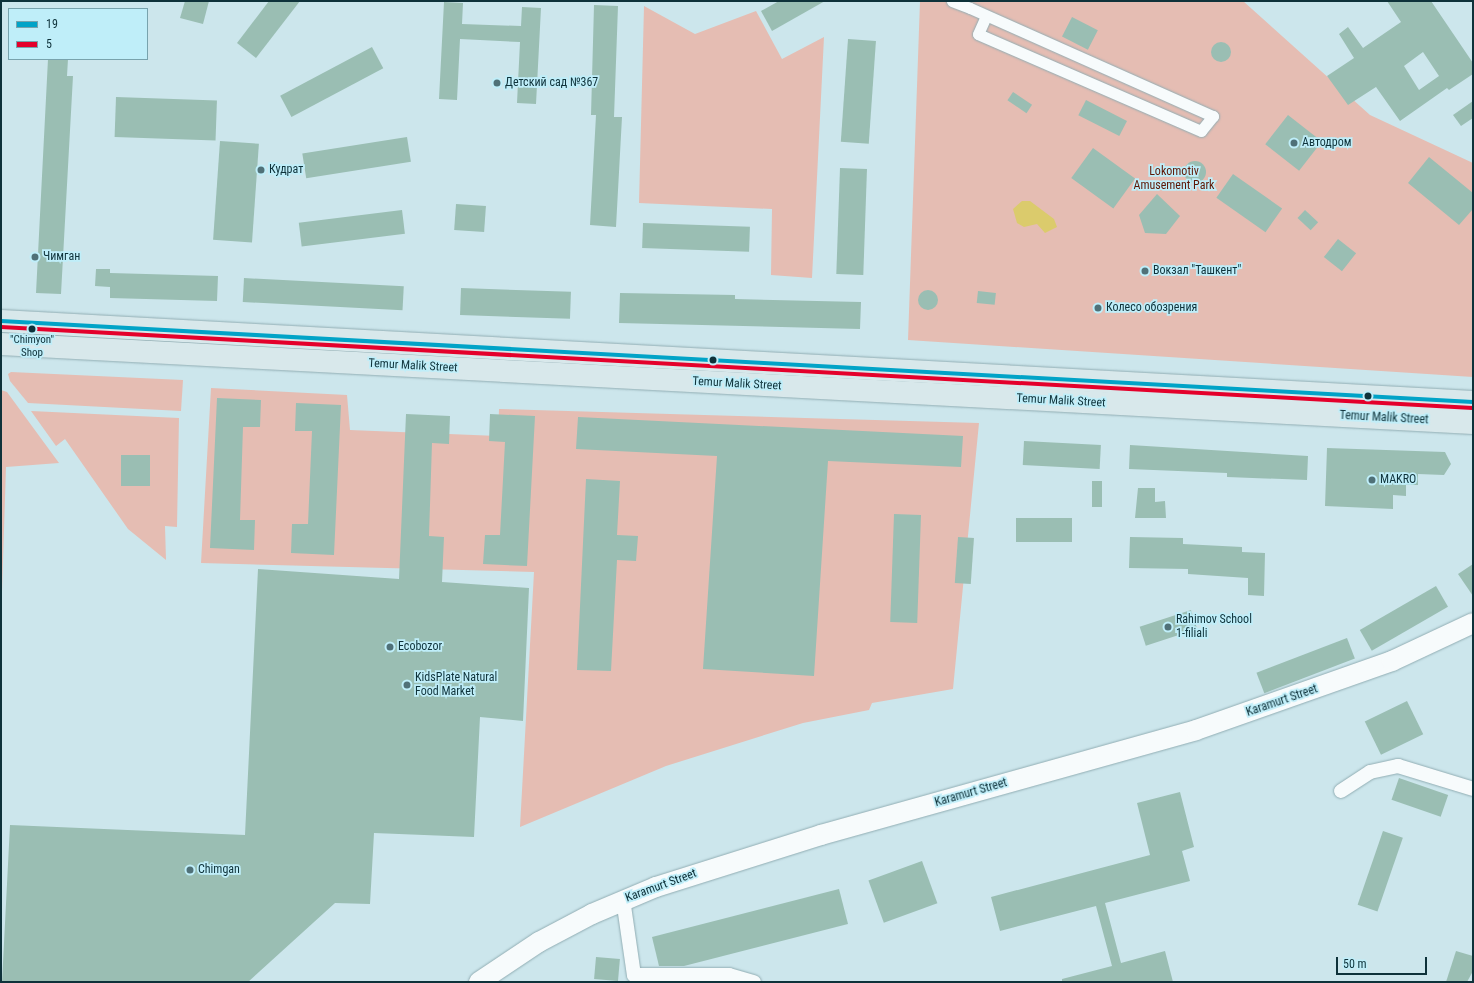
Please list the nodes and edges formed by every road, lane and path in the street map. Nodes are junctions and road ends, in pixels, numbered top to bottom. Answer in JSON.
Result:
{"nodes":[{"id":1,"x":952,"y":1,"type":"edge"},
{"id":2,"x":986,"y":16,"type":"junction"},
{"id":3,"x":1,"y":320,"type":"edge"},
{"id":4,"x":1,"y":344,"type":"edge"},
{"id":5,"x":697,"y":358,"type":"junction"},
{"id":6,"x":809,"y":364,"type":"junction"},
{"id":7,"x":694,"y":381,"type":"junction"},
{"id":8,"x":807,"y":387,"type":"junction"},
{"id":9,"x":1473,"y":402,"type":"edge"},
{"id":10,"x":1473,"y":423,"type":"edge"},
{"id":11,"x":1473,"y":623,"type":"edge"},
{"id":12,"x":1473,"y":634,"type":"edge"},
{"id":13,"x":1473,"y":789,"type":"edge"},
{"id":14,"x":1341,"y":791,"type":"dead end"},
{"id":15,"x":624,"y":901,"type":"junction"},
{"id":16,"x":634,"y":978,"type":"edge"},
{"id":17,"x":479,"y":982,"type":"edge"},
{"id":18,"x":488,"y":982,"type":"edge"},
{"id":19,"x":754,"y":982,"type":"edge"}],
"edges":[{"from":1,"to":2,"type":"street"},
{"from":2,"to":2,"type":"street"},
{"from":3,"to":5,"type":"highway","name":"Temur Malik Street"},
{"from":4,"to":7,"type":"highway","name":"Temur Malik Street"},
{"from":5,"to":6,"type":"highway","name":"Temur Malik Street"},
{"from":5,"to":7,"type":"highway"},
{"from":6,"to":8,"type":"highway"},
{"from":6,"to":9,"type":"highway","name":"Temur Malik Street"},
{"from":7,"to":8,"type":"highway","name":"Temur Malik Street"},
{"from":8,"to":10,"type":"highway","name":"Temur Malik Street"},
{"from":11,"to":15,"type":"main road","name":"Karamurt Street"},
{"from":12,"to":15,"type":"main road","name":"Karamurt Street"},
{"from":13,"to":14,"type":"street"},
{"from":15,"to":16,"type":"street"},
{"from":15,"to":17,"type":"main road","name":"Karamurt Street"},
{"from":15,"to":18,"type":"main road","name":"Karamurt Street"},
{"from":16,"to":19,"type":"street"}]}
